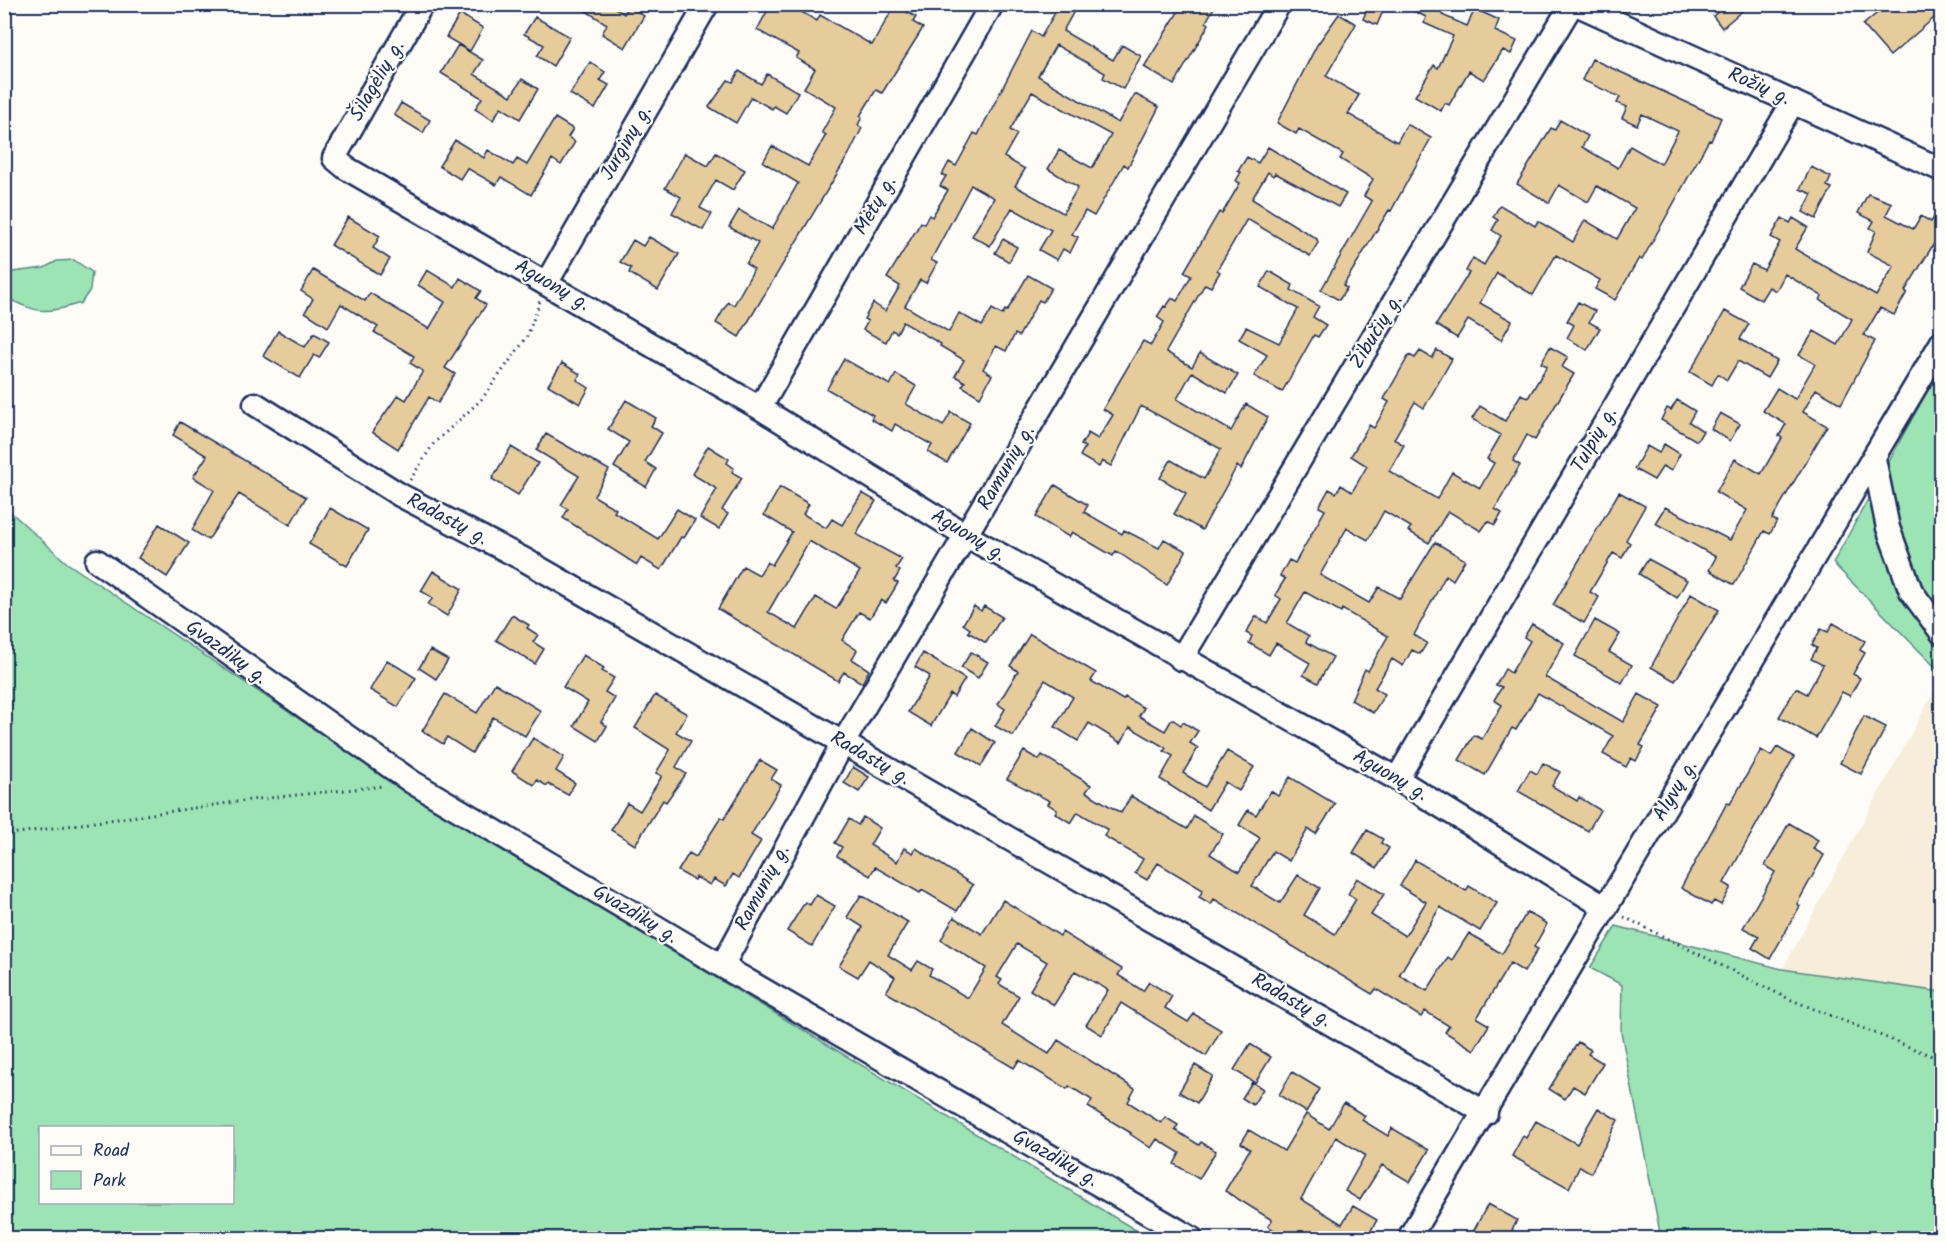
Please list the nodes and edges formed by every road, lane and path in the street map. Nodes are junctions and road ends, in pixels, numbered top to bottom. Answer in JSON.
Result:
{"nodes":[{"id":1,"x":422,"y":4,"type":"edge"},
{"id":2,"x":707,"y":4,"type":"edge"},
{"id":3,"x":992,"y":4,"type":"edge"},
{"id":4,"x":1279,"y":4,"type":"edge"},
{"id":5,"x":1574,"y":4,"type":"edge"},
{"id":6,"x":1793,"y":102,"type":"junction"},
{"id":7,"x":334,"y":158,"type":"joint"},
{"id":8,"x":1941,"y":170,"type":"edge"},
{"id":9,"x":546,"y":282,"type":"junction"},
{"id":10,"x":1941,"y":342,"type":"edge"},
{"id":11,"x":255,"y":404,"type":"dead end"},
{"id":12,"x":760,"y":408,"type":"junction"},
{"id":13,"x":1874,"y":459,"type":"junction"},
{"id":14,"x":400,"y":495,"type":"junction"},
{"id":15,"x":967,"y":536,"type":"junction"},
{"id":16,"x":97,"y":561,"type":"dead end"},
{"id":17,"x":1941,"y":633,"type":"edge"},
{"id":18,"x":1181,"y":659,"type":"junction"},
{"id":19,"x":843,"y":743,"type":"junction"},
{"id":20,"x":1397,"y":779,"type":"junction"},
{"id":21,"x":412,"y":782,"type":"junction"},
{"id":22,"x":4,"y":835,"type":"edge"},
{"id":23,"x":1606,"y":908,"type":"junction"},
{"id":24,"x":722,"y":966,"type":"junction"},
{"id":25,"x":1941,"y":1060,"type":"edge"},
{"id":26,"x":1486,"y":1113,"type":"junction"},
{"id":27,"x":1191,"y":1239,"type":"edge"},
{"id":28,"x":1409,"y":1239,"type":"edge"}],
"edges":[{"from":1,"to":7,"type":"street","name":"Šilagėlių g."},
{"from":2,"to":9,"type":"street","name":"Jurginų g."},
{"from":3,"to":12,"type":"street","name":"Mėtų g."},
{"from":4,"to":15,"type":"street","name":"Ramunių g."},
{"from":5,"to":6,"type":"street","name":"Rožių g."},
{"from":5,"to":18,"type":"street","name":"Žibučių g."},
{"from":6,"to":8,"type":"street","name":"Rožių g."},
{"from":6,"to":20,"type":"street","name":"Tulpių g."},
{"from":7,"to":9,"type":"street","name":"Aguonų g."},
{"from":9,"to":12,"type":"street","name":"Aguonų g."},
{"from":9,"to":14,"type":"path"},
{"from":10,"to":13,"type":"street","name":"Alyvų g."},
{"from":11,"to":14,"type":"street","name":"Radastų g."},
{"from":12,"to":15,"type":"street","name":"Aguonų g."},
{"from":13,"to":17,"type":"street"},
{"from":13,"to":23,"type":"street","name":"Alyvų g."},
{"from":14,"to":19,"type":"street","name":"Radastų g."},
{"from":15,"to":18,"type":"street","name":"Aguonų g."},
{"from":15,"to":19,"type":"street","name":"Ramunių g."},
{"from":16,"to":21,"type":"street","name":"Gvazdikų g."},
{"from":18,"to":20,"type":"street","name":"Aguonų g."},
{"from":19,"to":24,"type":"street","name":"Ramunių g."},
{"from":19,"to":26,"type":"street","name":"Radastų g."},
{"from":20,"to":23,"type":"street","name":"Aguonų g."},
{"from":21,"to":22,"type":"path"},
{"from":21,"to":24,"type":"street","name":"Gvazdikų g."},
{"from":23,"to":25,"type":"path"},
{"from":23,"to":26,"type":"street","name":"Alyvų g."},
{"from":24,"to":27,"type":"street","name":"Gvazdikų g."},
{"from":26,"to":28,"type":"street","name":"Alyvų g."}]}
